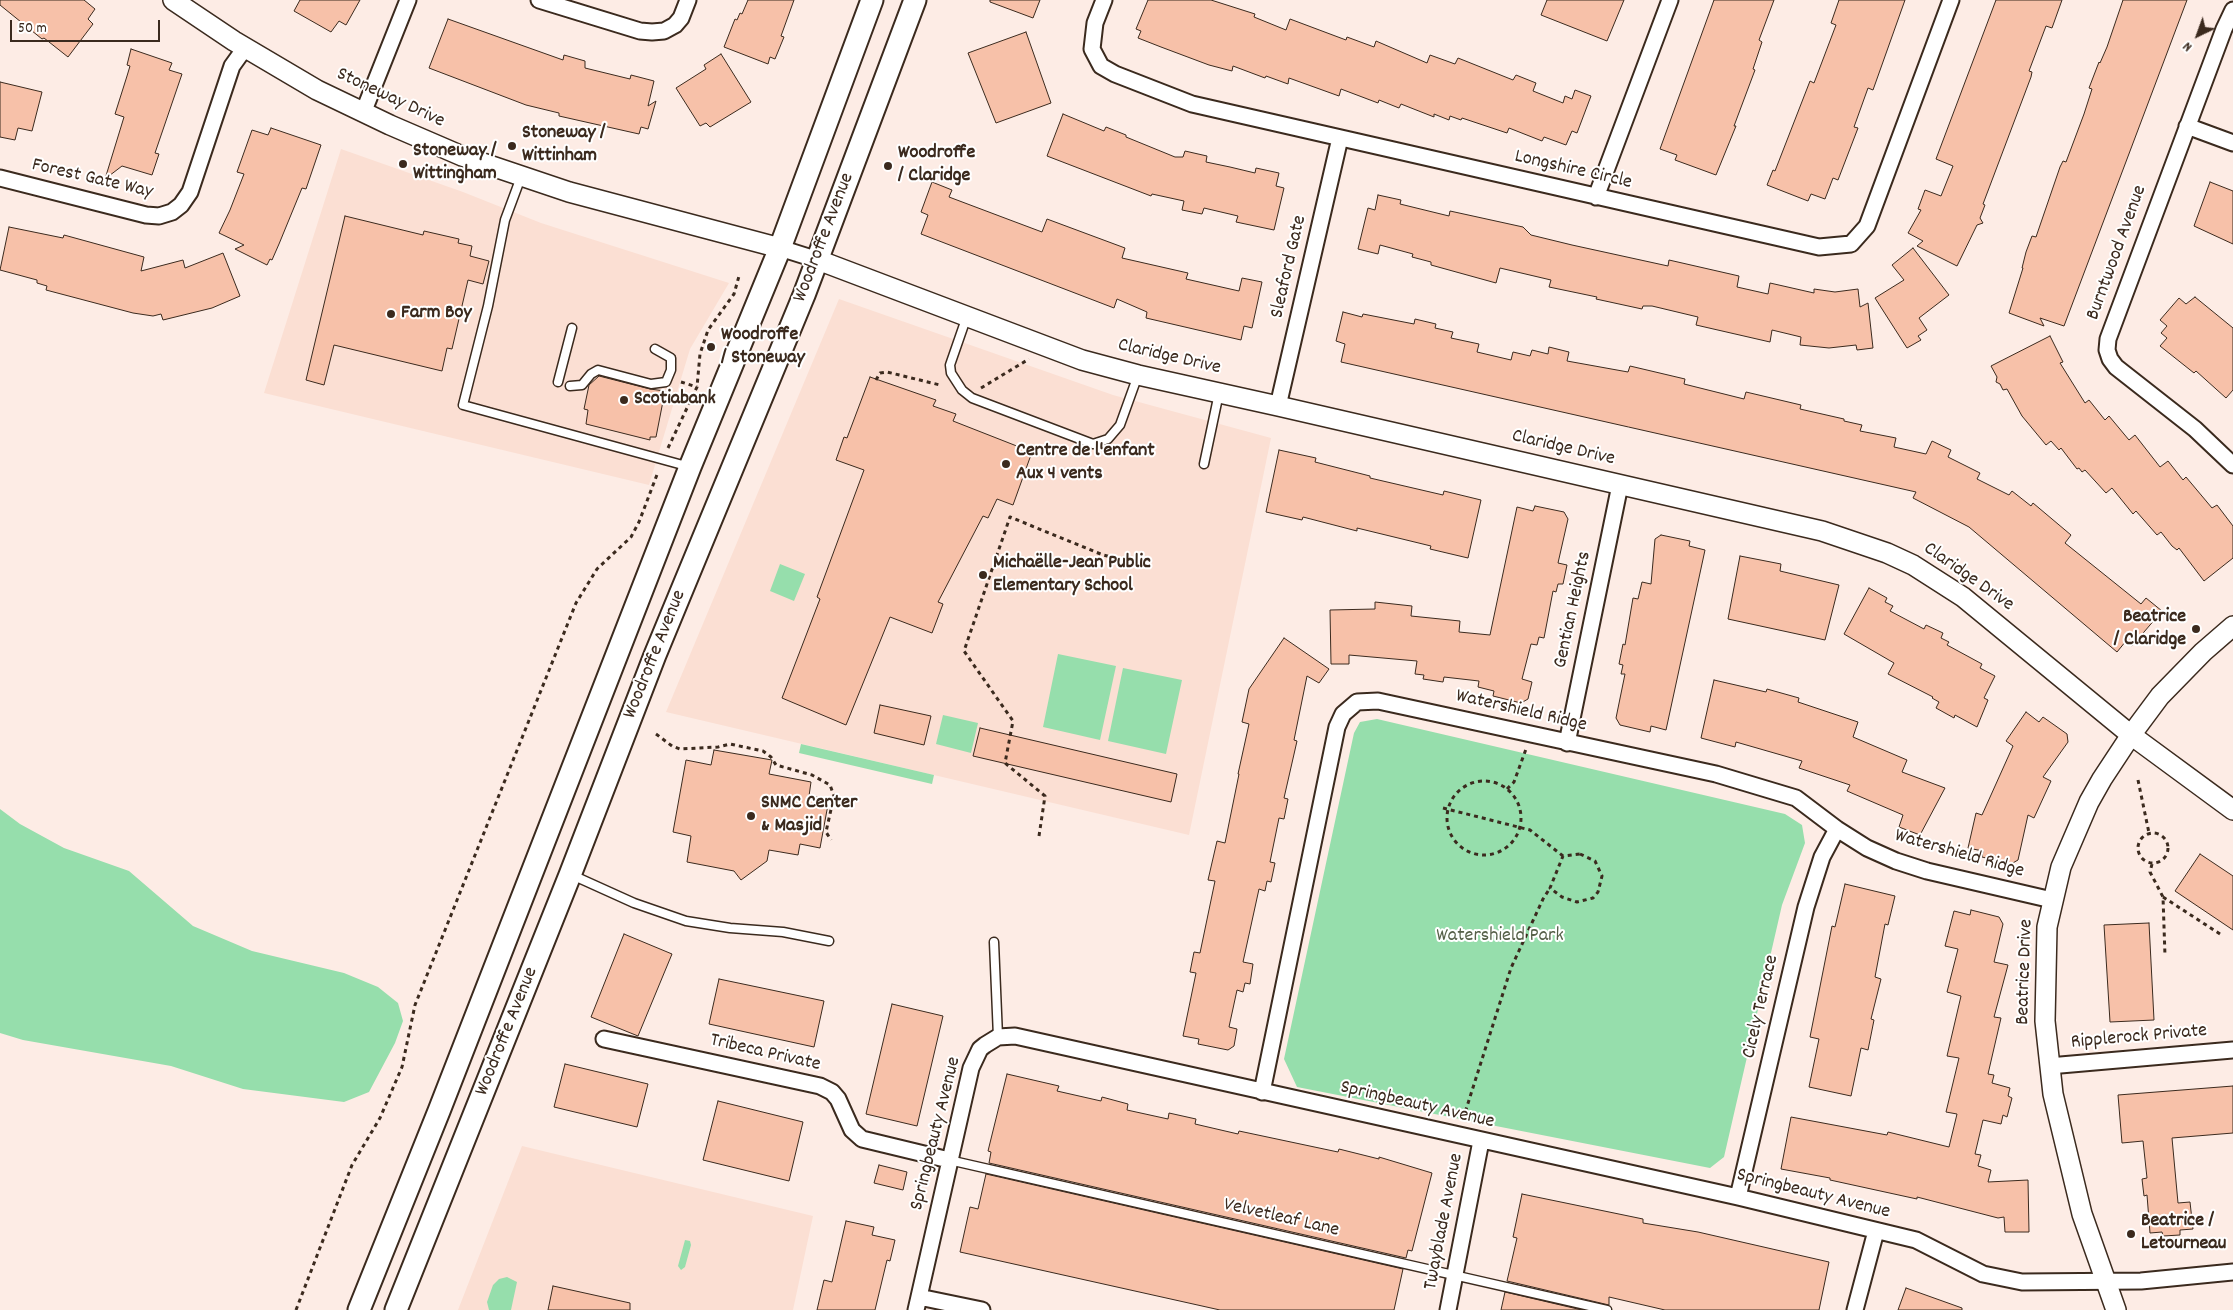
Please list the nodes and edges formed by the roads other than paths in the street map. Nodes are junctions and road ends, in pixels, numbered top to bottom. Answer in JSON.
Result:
{"nodes":[{"id":1,"x":173,"y":0,"type":"edge"},
{"id":2,"x":408,"y":0,"type":"edge"},
{"id":3,"x":539,"y":0,"type":"edge"},
{"id":4,"x":688,"y":0,"type":"edge"},
{"id":5,"x":872,"y":0,"type":"edge"},
{"id":6,"x":914,"y":0,"type":"edge"},
{"id":7,"x":1104,"y":0,"type":"edge"},
{"id":8,"x":1670,"y":0,"type":"edge"},
{"id":9,"x":1951,"y":0,"type":"edge"},
{"id":10,"x":2233,"y":10,"type":"edge"},
{"id":11,"x":246,"y":48,"type":"junction"},
{"id":12,"x":363,"y":113,"type":"junction"},
{"id":13,"x":2187,"y":126,"type":"junction"},
{"id":14,"x":1340,"y":138,"type":"junction"},
{"id":15,"x":2233,"y":143,"type":"edge"},
{"id":16,"x":520,"y":177,"type":"junction"},
{"id":17,"x":0,"y":178,"type":"edge"},
{"id":18,"x":1596,"y":198,"type":"junction"},
{"id":19,"x":780,"y":248,"type":"junction"},
{"id":20,"x":818,"y":260,"type":"junction"},
{"id":21,"x":967,"y":316,"type":"junction"},
{"id":22,"x":572,"y":328,"type":"dead end"},
{"id":23,"x":655,"y":349,"type":"dead end"},
{"id":24,"x":1138,"y":375,"type":"junction"},
{"id":25,"x":558,"y":382,"type":"dead end"},
{"id":26,"x":570,"y":386,"type":"dead end"},
{"id":27,"x":1219,"y":393,"type":"junction"},
{"id":28,"x":1278,"y":406,"type":"junction"},
{"id":29,"x":1204,"y":464,"type":"dead end"},
{"id":30,"x":2233,"y":465,"type":"edge"},
{"id":31,"x":690,"y":467,"type":"junction"},
{"id":32,"x":1620,"y":485,"type":"junction"},
{"id":33,"x":2233,"y":626,"type":"edge"},
{"id":34,"x":2131,"y":735,"type":"junction"},
{"id":35,"x":1567,"y":743,"type":"junction"},
{"id":36,"x":2233,"y":810,"type":"edge"},
{"id":37,"x":1837,"y":829,"type":"junction"},
{"id":38,"x":570,"y":874,"type":"junction"},
{"id":39,"x":2052,"y":900,"type":"junction"},
{"id":40,"x":829,"y":941,"type":"dead end"},
{"id":41,"x":994,"y":942,"type":"dead end"},
{"id":42,"x":998,"y":1037,"type":"junction"},
{"id":43,"x":604,"y":1039,"type":"dead end"},
{"id":44,"x":2233,"y":1050,"type":"edge"},
{"id":45,"x":2049,"y":1066,"type":"junction"},
{"id":46,"x":1262,"y":1092,"type":"junction"},
{"id":47,"x":1481,"y":1141,"type":"junction"},
{"id":48,"x":949,"y":1160,"type":"junction"},
{"id":49,"x":1738,"y":1197,"type":"junction"},
{"id":50,"x":1876,"y":1231,"type":"junction"},
{"id":51,"x":2233,"y":1272,"type":"edge"},
{"id":52,"x":1456,"y":1276,"type":"junction"},
{"id":53,"x":2107,"y":1281,"type":"junction"},
{"id":54,"x":917,"y":1303,"type":"edge"},
{"id":55,"x":358,"y":1310,"type":"edge"},
{"id":56,"x":396,"y":1310,"type":"edge"},
{"id":57,"x":982,"y":1310,"type":"edge"},
{"id":58,"x":1448,"y":1310,"type":"edge"},
{"id":59,"x":1607,"y":1310,"type":"edge"},
{"id":60,"x":1855,"y":1310,"type":"edge"},
{"id":61,"x":2116,"y":1310,"type":"edge"}],
"edges":[{"from":1,"to":11,"type":"street","name":"Stoneway Drive"},
{"from":2,"to":12,"type":"street"},
{"from":3,"to":4,"type":"street"},
{"from":5,"to":19,"type":"main road","name":"Woodroffe Avenue"},
{"from":6,"to":20,"type":"main road","name":"Woodroffe Avenue"},
{"from":7,"to":14,"type":"street","name":"Longshire Circle"},
{"from":8,"to":18,"type":"street"},
{"from":9,"to":18,"type":"street","name":"Longshire Circle"},
{"from":10,"to":13,"type":"street","name":"Burntwood Avenue"},
{"from":11,"to":12,"type":"street","name":"Stoneway Drive"},
{"from":11,"to":17,"type":"street","name":"Forest Gate Way"},
{"from":12,"to":16,"type":"street","name":"Stoneway Drive"},
{"from":13,"to":15,"type":"street"},
{"from":13,"to":30,"type":"street","name":"Burntwood Avenue"},
{"from":14,"to":18,"type":"street","name":"Longshire Circle"},
{"from":14,"to":28,"type":"street","name":"Sleaford Gate"},
{"from":16,"to":19,"type":"street","name":"Stoneway Drive"},
{"from":16,"to":31,"type":"lane"},
{"from":19,"to":20,"type":"street"},
{"from":19,"to":31,"type":"main road","name":"Woodroffe Avenue"},
{"from":20,"to":21,"type":"street","name":"Claridge Drive"},
{"from":20,"to":38,"type":"main road","name":"Woodroffe Avenue"},
{"from":21,"to":24,"type":"street","name":"Claridge Drive"},
{"from":21,"to":24,"type":"lane"},
{"from":22,"to":25,"type":"lane"},
{"from":23,"to":26,"type":"lane"},
{"from":24,"to":27,"type":"street","name":"Claridge Drive"},
{"from":27,"to":28,"type":"street","name":"Claridge Drive"},
{"from":27,"to":29,"type":"lane"},
{"from":28,"to":32,"type":"street","name":"Claridge Drive"},
{"from":31,"to":55,"type":"main road","name":"Woodroffe Avenue"},
{"from":32,"to":34,"type":"street","name":"Claridge Drive"},
{"from":32,"to":35,"type":"street","name":"Gentian Heights"},
{"from":33,"to":34,"type":"street","name":"Beatrice Drive"},
{"from":34,"to":36,"type":"street","name":"Claridge Drive"},
{"from":34,"to":39,"type":"street","name":"Beatrice Drive"},
{"from":35,"to":37,"type":"street","name":"Watershield Ridge"},
{"from":35,"to":46,"type":"street","name":"Watershield Ridge"},
{"from":37,"to":39,"type":"street","name":"Watershield Ridge"},
{"from":37,"to":49,"type":"street","name":"Cicely Terrace"},
{"from":38,"to":40,"type":"lane"},
{"from":38,"to":56,"type":"main road","name":"Woodroffe Avenue"},
{"from":39,"to":45,"type":"street","name":"Beatrice Drive"},
{"from":41,"to":42,"type":"lane"},
{"from":42,"to":46,"type":"street","name":"Springbeauty Avenue"},
{"from":42,"to":48,"type":"street","name":"Springbeauty Avenue"},
{"from":43,"to":48,"type":"street","name":"Tribeca Private"},
{"from":44,"to":45,"type":"street","name":"Ripplerock Private"},
{"from":45,"to":53,"type":"street","name":"Beatrice Drive"},
{"from":46,"to":47,"type":"street","name":"Springbeauty Avenue"},
{"from":47,"to":49,"type":"street","name":"Springbeauty Avenue"},
{"from":47,"to":52,"type":"street","name":"Twayblade Avenue"},
{"from":48,"to":52,"type":"lane","name":"Velvetleaf Lane"},
{"from":48,"to":54,"type":"street","name":"Springbeauty Avenue"},
{"from":49,"to":50,"type":"street","name":"Springbeauty Avenue"},
{"from":50,"to":53,"type":"street","name":"Springbeauty Avenue"},
{"from":50,"to":60,"type":"street"},
{"from":51,"to":53,"type":"street","name":"Springbeauty Avenue"},
{"from":52,"to":58,"type":"street","name":"Twayblade Avenue"},
{"from":52,"to":59,"type":"lane","name":"Velvetleaf Lane"},
{"from":53,"to":61,"type":"street","name":"Beatrice Drive"},
{"from":54,"to":57,"type":"street"}]}
